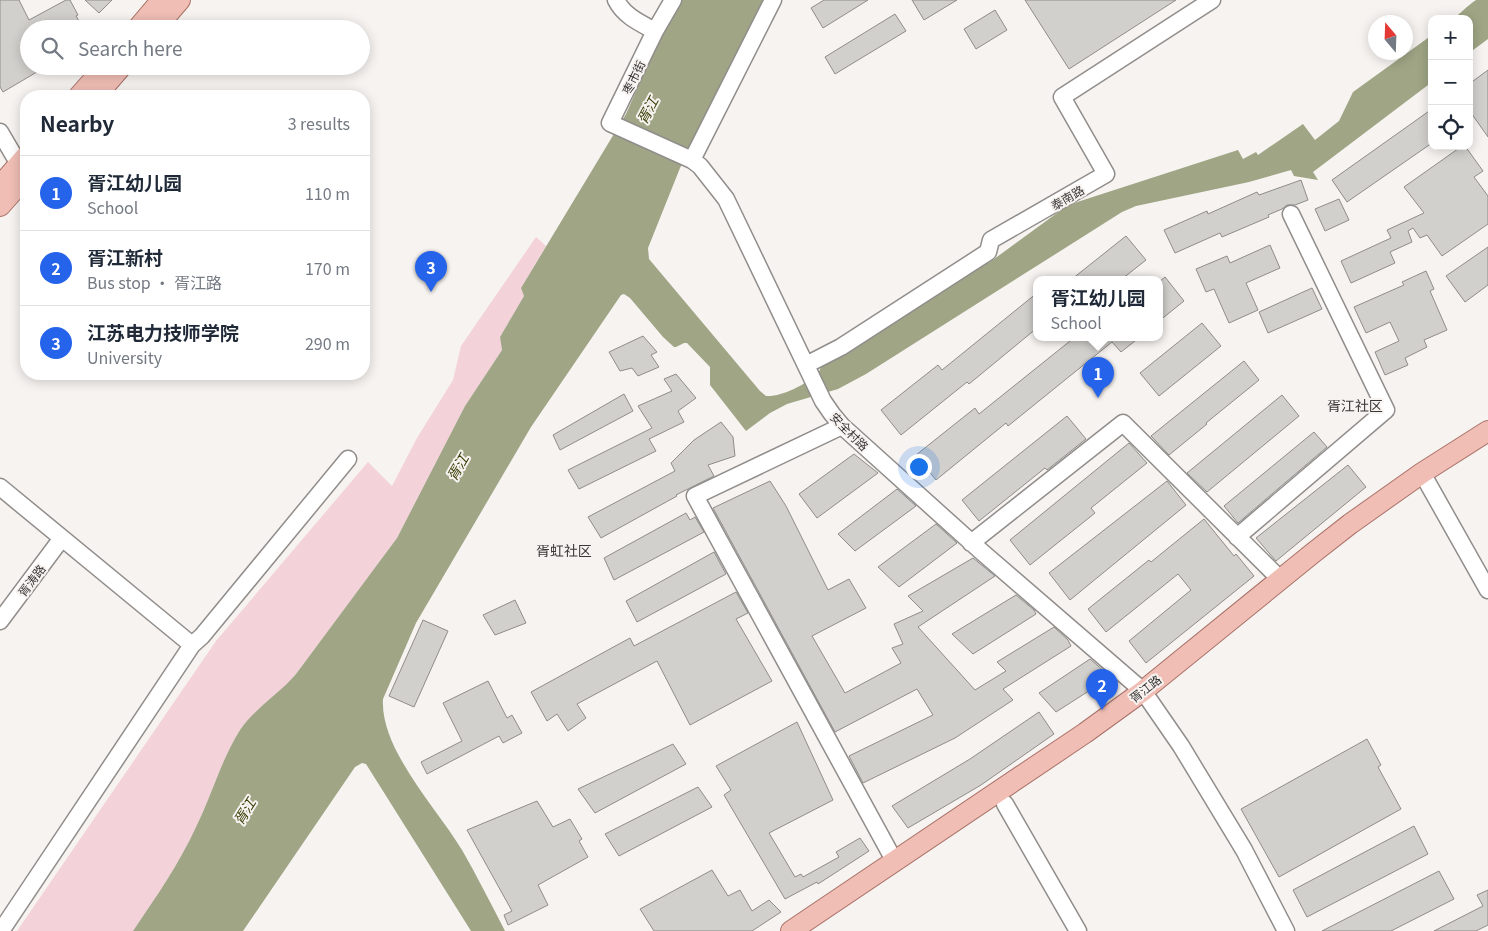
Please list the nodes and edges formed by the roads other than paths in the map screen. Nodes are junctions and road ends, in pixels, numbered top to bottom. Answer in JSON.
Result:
{"nodes":[{"id":1,"x":162,"y":0,"type":"edge"},
{"id":2,"x":180,"y":0,"type":"edge"},
{"id":3,"x":616,"y":0,"type":"edge"},
{"id":4,"x":673,"y":0,"type":"edge"},
{"id":5,"x":773,"y":0,"type":"edge"},
{"id":6,"x":1212,"y":0,"type":"edge"},
{"id":7,"x":145,"y":20,"type":"edge"},
{"id":8,"x":163,"y":20,"type":"edge"},
{"id":9,"x":655,"y":31,"type":"junction"},
{"id":10,"x":97,"y":75,"type":"edge"},
{"id":11,"x":114,"y":75,"type":"edge"},
{"id":12,"x":83,"y":90,"type":"edge"},
{"id":13,"x":101,"y":90,"type":"edge"},
{"id":14,"x":614,"y":124,"type":"joint"},
{"id":15,"x":0,"y":132,"type":"edge"},
{"id":16,"x":690,"y":159,"type":"junction"},
{"id":17,"x":20,"y":160,"type":"edge"},
{"id":18,"x":20,"y":169,"type":"edge"},
{"id":19,"x":20,"y":173,"type":"edge"},
{"id":20,"x":0,"y":186,"type":"edge"},
{"id":21,"x":0,"y":206,"type":"edge"},
{"id":22,"x":1291,"y":214,"type":"dead end"},
{"id":23,"x":808,"y":370,"type":"junction"},
{"id":24,"x":842,"y":426,"type":"junction"},
{"id":25,"x":1488,"y":431,"type":"edge"},
{"id":26,"x":1488,"y":447,"type":"edge"},
{"id":27,"x":348,"y":460,"type":"dead end"},
{"id":28,"x":1426,"y":479,"type":"junction"},
{"id":29,"x":0,"y":487,"type":"edge"},
{"id":30,"x":1237,"y":537,"type":"junction"},
{"id":31,"x":62,"y":538,"type":"junction"},
{"id":32,"x":971,"y":543,"type":"junction"},
{"id":33,"x":1280,"y":579,"type":"junction"},
{"id":34,"x":1488,"y":590,"type":"edge"},
{"id":35,"x":0,"y":621,"type":"edge"},
{"id":36,"x":192,"y":645,"type":"junction"},
{"id":37,"x":1147,"y":696,"type":"junction"},
{"id":38,"x":1005,"y":804,"type":"junction"},
{"id":39,"x":895,"y":862,"type":"junction"},
{"id":40,"x":1,"y":931,"type":"edge"},
{"id":41,"x":792,"y":931,"type":"edge"},
{"id":42,"x":816,"y":931,"type":"edge"},
{"id":43,"x":1078,"y":931,"type":"edge"},
{"id":44,"x":1286,"y":931,"type":"edge"}],
"edges":[{"from":1,"to":7,"type":"main road"},
{"from":2,"to":8,"type":"main road"},
{"from":3,"to":9,"type":"street"},
{"from":4,"to":9,"type":"street","name":"枣市街"},
{"from":5,"to":16,"type":"street"},
{"from":6,"to":23,"type":"street","name":"泰南路"},
{"from":9,"to":14,"type":"street","name":"枣市街"},
{"from":10,"to":12,"type":"main road"},
{"from":11,"to":13,"type":"main road"},
{"from":14,"to":16,"type":"street","name":"安全村路"},
{"from":15,"to":17,"type":"street"},
{"from":16,"to":23,"type":"street","name":"安全村路"},
{"from":18,"to":20,"type":"main road"},
{"from":19,"to":21,"type":"main road"},
{"from":22,"to":30,"type":"street"},
{"from":23,"to":24,"type":"street","name":"安全村路"},
{"from":24,"to":32,"type":"street","name":"安全村路"},
{"from":24,"to":39,"type":"street"},
{"from":25,"to":28,"type":"main road","name":"胥江路"},
{"from":26,"to":28,"type":"main road","name":"胥江路"},
{"from":27,"to":36,"type":"street"},
{"from":28,"to":33,"type":"main road","name":"胥江路"},
{"from":28,"to":34,"type":"street"},
{"from":28,"to":37,"type":"main road","name":"胥江路"},
{"from":29,"to":31,"type":"street"},
{"from":30,"to":32,"type":"street"},
{"from":30,"to":33,"type":"street"},
{"from":31,"to":35,"type":"street","name":"胥涛路"},
{"from":31,"to":36,"type":"street"},
{"from":32,"to":37,"type":"street","name":"安全村路"},
{"from":33,"to":37,"type":"main road","name":"胥江路"},
{"from":36,"to":40,"type":"street"},
{"from":37,"to":38,"type":"main road","name":"胥江路"},
{"from":37,"to":39,"type":"main road","name":"胥江路"},
{"from":37,"to":44,"type":"street","name":"安全村路"},
{"from":38,"to":42,"type":"main road","name":"胥江路"},
{"from":38,"to":43,"type":"street"},
{"from":39,"to":41,"type":"main road","name":"胥江路"}]}
